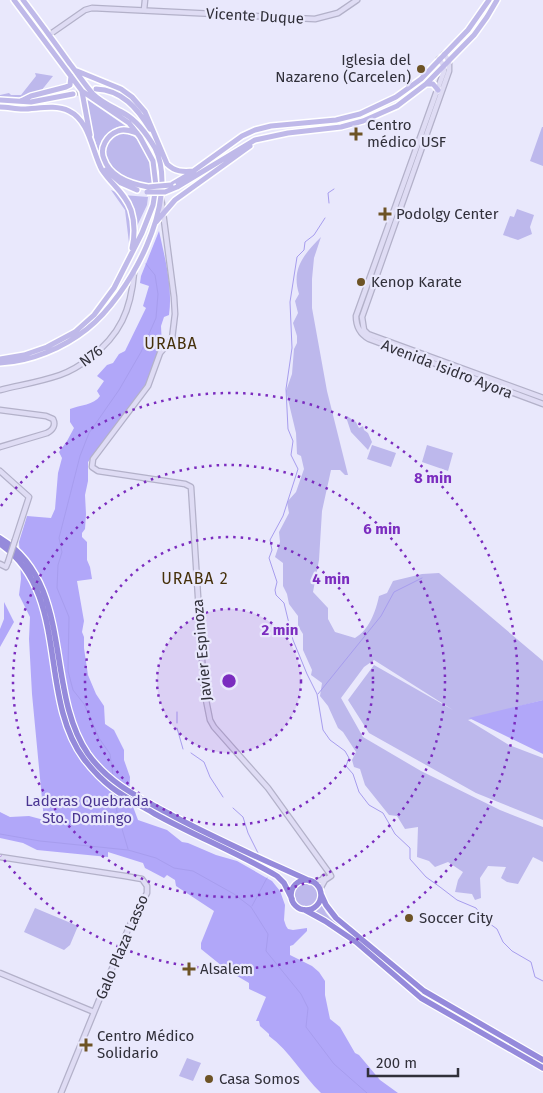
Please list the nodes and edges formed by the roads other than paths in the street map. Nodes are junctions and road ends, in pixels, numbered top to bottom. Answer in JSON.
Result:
{"nodes":[{"id":1,"x":14,"y":0,"type":"edge"},
{"id":2,"x":23,"y":0,"type":"edge"},
{"id":3,"x":145,"y":0,"type":"edge"},
{"id":4,"x":357,"y":0,"type":"edge"},
{"id":5,"x":489,"y":0,"type":"edge"},
{"id":6,"x":497,"y":0,"type":"edge"},
{"id":7,"x":144,"y":10,"type":"junction"},
{"id":8,"x":50,"y":36,"type":"junction"},
{"id":9,"x":444,"y":54,"type":"junction"},
{"id":10,"x":440,"y":59,"type":"junction"},
{"id":11,"x":450,"y":61,"type":"junction"},
{"id":12,"x":444,"y":66,"type":"junction"},
{"id":13,"x":73,"y":68,"type":"junction"},
{"id":14,"x":71,"y":76,"type":"junction"},
{"id":15,"x":426,"y":84,"type":"junction"},
{"id":16,"x":96,"y":89,"type":"tunnel mouth"},
{"id":17,"x":438,"y":90,"type":"junction"},
{"id":18,"x":82,"y":91,"type":"junction"},
{"id":19,"x":74,"y":94,"type":"tunnel mouth"},
{"id":20,"x":0,"y":100,"type":"edge"},
{"id":21,"x":20,"y":102,"type":"junction"},
{"id":22,"x":0,"y":107,"type":"edge"},
{"id":23,"x":142,"y":117,"type":"junction"},
{"id":24,"x":137,"y":133,"type":"junction"},
{"id":25,"x":148,"y":136,"type":"junction"},
{"id":26,"x":268,"y":136,"type":"junction"},
{"id":27,"x":156,"y":140,"type":"junction"},
{"id":28,"x":195,"y":170,"type":"junction"},
{"id":29,"x":114,"y":182,"type":"junction"},
{"id":30,"x":177,"y":185,"type":"junction"},
{"id":31,"x":137,"y":190,"type":"junction"},
{"id":32,"x":147,"y":190,"type":"junction"},
{"id":33,"x":161,"y":195,"type":"junction"},
{"id":34,"x":164,"y":211,"type":"junction"},
{"id":35,"x":155,"y":225,"type":"junction"},
{"id":36,"x":166,"y":228,"type":"junction"},
{"id":37,"x":130,"y":256,"type":"junction"},
{"id":38,"x":134,"y":272,"type":"junction"},
{"id":39,"x":119,"y":279,"type":"junction"},
{"id":40,"x":128,"y":281,"type":"junction"},
{"id":41,"x":0,"y":359,"type":"edge"},
{"id":42,"x":0,"y":363,"type":"edge"},
{"id":43,"x":0,"y":390,"type":"edge"},
{"id":44,"x":543,"y":398,"type":"edge"},
{"id":45,"x":543,"y":404,"type":"edge"},
{"id":46,"x":0,"y":410,"type":"edge"},
{"id":47,"x":0,"y":448,"type":"edge"},
{"id":48,"x":0,"y":471,"type":"edge"},
{"id":49,"x":0,"y":538,"type":"edge"},
{"id":50,"x":0,"y":544,"type":"edge"},
{"id":51,"x":0,"y":564,"type":"edge"},
{"id":52,"x":114,"y":787,"type":"junction"},
{"id":53,"x":0,"y":857,"type":"edge"},
{"id":54,"x":330,"y":874,"type":"junction"},
{"id":55,"x":312,"y":881,"type":"junction"},
{"id":56,"x":321,"y":892,"type":"junction"},
{"id":57,"x":292,"y":899,"type":"junction"},
{"id":58,"x":305,"y":910,"type":"junction"},
{"id":59,"x":0,"y":973,"type":"edge"},
{"id":60,"x":94,"y":1012,"type":"junction"},
{"id":61,"x":543,"y":1060,"type":"edge"},
{"id":62,"x":543,"y":1068,"type":"edge"},
{"id":63,"x":60,"y":1093,"type":"edge"}],
"edges":[{"from":1,"to":14,"type":"main road"},
{"from":2,"to":8,"type":"main road"},
{"from":3,"to":7,"type":"street"},
{"from":4,"to":7,"type":"street","name":"Vicente Duque"},
{"from":5,"to":9,"type":"main road"},
{"from":6,"to":11,"type":"main road"},
{"from":7,"to":8,"type":"street","name":"Vicente Duque"},
{"from":8,"to":13,"type":"main road"},
{"from":9,"to":10,"type":"main road"},
{"from":9,"to":11,"type":"street"},
{"from":10,"to":12,"type":"street"},
{"from":10,"to":28,"type":"main road"},
{"from":11,"to":12,"type":"main road"},
{"from":11,"to":44,"type":"street","name":"Avenida Isidro Ayora"},
{"from":12,"to":15,"type":"main road"},
{"from":12,"to":17,"type":"street"},
{"from":13,"to":25,"type":"main road"},
{"from":13,"to":27,"type":"main road"},
{"from":14,"to":18,"type":"main road"},
{"from":14,"to":21,"type":"main road"},
{"from":15,"to":17,"type":"main road"},
{"from":15,"to":26,"type":"main road"},
{"from":16,"to":23,"type":"main road"},
{"from":17,"to":45,"type":"street","name":"Avenida Isidro Ayora"},
{"from":18,"to":24,"type":"main road"},
{"from":18,"to":31,"type":"main road"},
{"from":19,"to":21,"type":"main road"},
{"from":20,"to":21,"type":"main road"},
{"from":22,"to":29,"type":"main road"},
{"from":23,"to":25,"type":"main road"},
{"from":23,"to":27,"type":"main road"},
{"from":24,"to":32,"type":"main road"},
{"from":24,"to":37,"type":"main road"},
{"from":25,"to":33,"type":"main road"},
{"from":26,"to":30,"type":"main road"},
{"from":26,"to":34,"type":"main road"},
{"from":27,"to":28,"type":"main road"},
{"from":28,"to":30,"type":"main road"},
{"from":29,"to":31,"type":"main road"},
{"from":29,"to":37,"type":"main road"},
{"from":30,"to":32,"type":"main road","bridge":true},
{"from":31,"to":32,"type":"main road"},
{"from":33,"to":34,"type":"street","name":"Javier Espinoza"},
{"from":33,"to":35,"type":"main road"},
{"from":34,"to":35,"type":"main road"},
{"from":34,"to":36,"type":"street","name":"Javier Espinoza"},
{"from":35,"to":36,"type":"street"},
{"from":35,"to":38,"type":"main road"},
{"from":36,"to":54,"type":"street","name":"Javier Espinoza"},
{"from":37,"to":38,"type":"main road"},
{"from":37,"to":39,"type":"main road"},
{"from":38,"to":40,"type":"main road"},
{"from":38,"to":43,"type":"street","name":"N76"},
{"from":39,"to":40,"type":"main road"},
{"from":39,"to":41,"type":"main road"},
{"from":40,"to":42,"type":"main road"},
{"from":46,"to":47,"type":"street"},
{"from":48,"to":51,"type":"street","bridge":true},
{"from":49,"to":52,"type":"highway"},
{"from":50,"to":52,"type":"highway"},
{"from":52,"to":55,"type":"highway"},
{"from":52,"to":57,"type":"highway"},
{"from":53,"to":60,"type":"street","name":"Galo Plaza Lasso"},
{"from":54,"to":55,"type":"street"},
{"from":54,"to":56,"type":"street"},
{"from":55,"to":56,"type":"highway"},
{"from":55,"to":57,"type":"highway"},
{"from":56,"to":58,"type":"highway"},
{"from":56,"to":61,"type":"highway"},
{"from":57,"to":58,"type":"highway"},
{"from":58,"to":62,"type":"highway"},
{"from":59,"to":60,"type":"street"},
{"from":60,"to":63,"type":"street","name":"Galo Plaza Lasso"}]}
